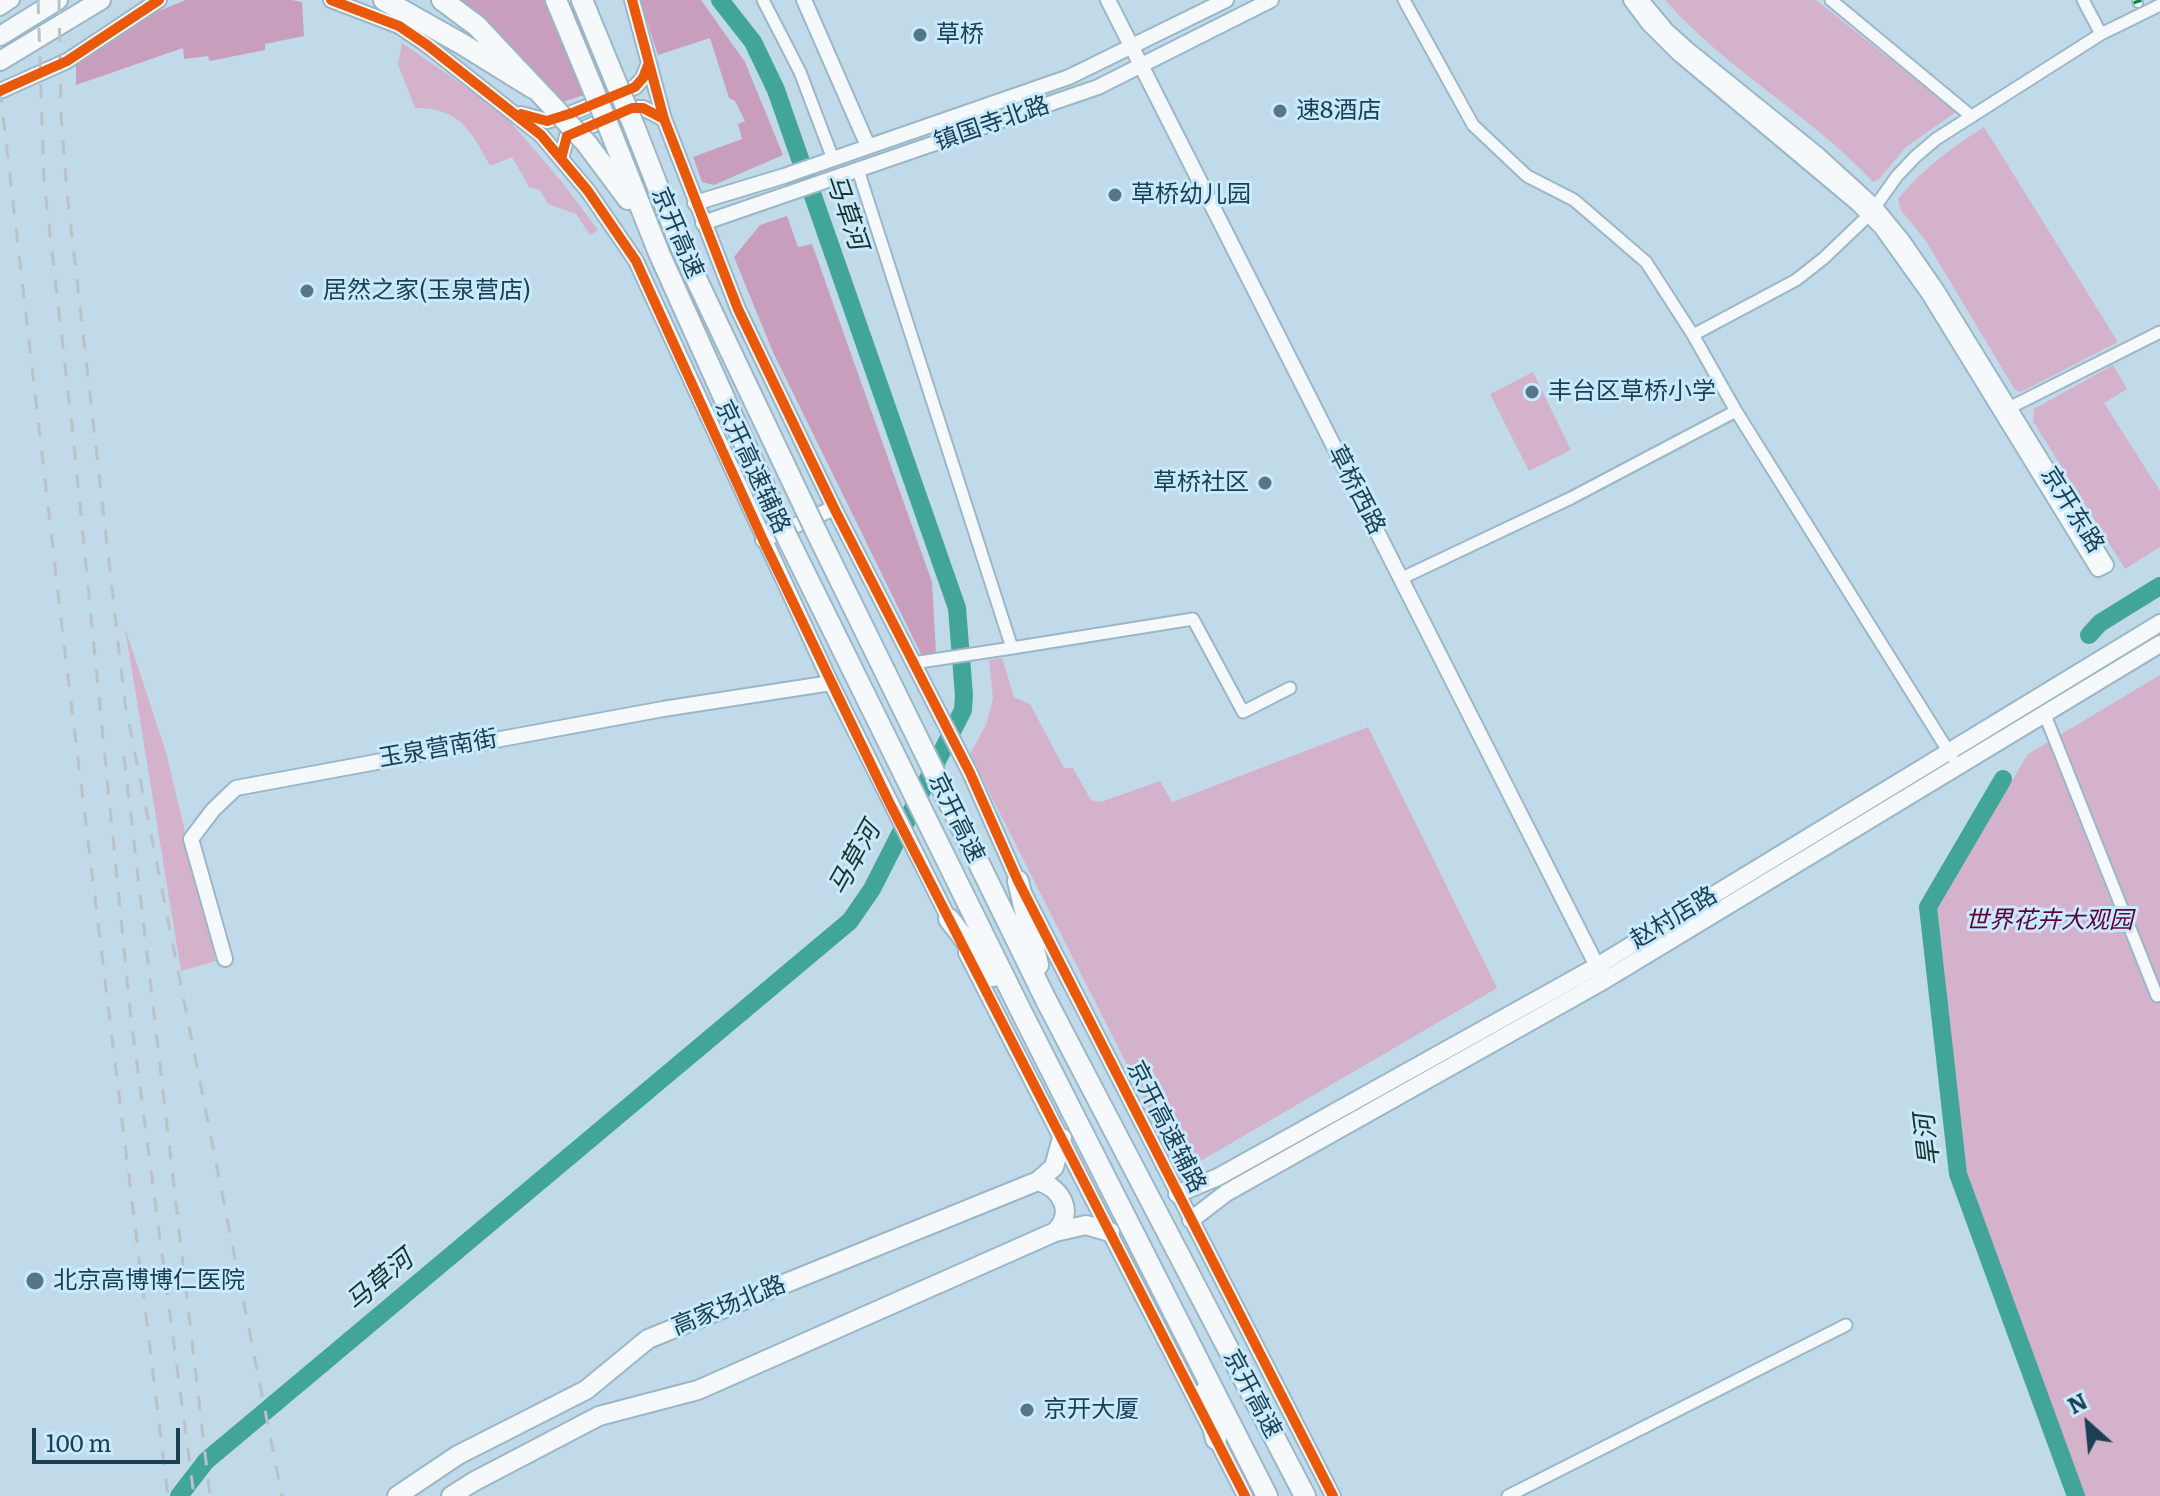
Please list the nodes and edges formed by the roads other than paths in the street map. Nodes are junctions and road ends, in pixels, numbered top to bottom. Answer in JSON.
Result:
{"nodes":[{"id":1,"x":12,"y":0,"type":"edge"},
{"id":2,"x":58,"y":0,"type":"edge"},
{"id":3,"x":101,"y":0,"type":"edge"},
{"id":4,"x":159,"y":0,"type":"edge"},
{"id":5,"x":331,"y":0,"type":"edge"},
{"id":6,"x":384,"y":0,"type":"edge"},
{"id":7,"x":442,"y":0,"type":"edge"},
{"id":8,"x":556,"y":0,"type":"edge"},
{"id":9,"x":582,"y":0,"type":"edge"},
{"id":10,"x":598,"y":0,"type":"edge"},
{"id":11,"x":632,"y":0,"type":"edge"},
{"id":12,"x":763,"y":0,"type":"edge"},
{"id":13,"x":804,"y":0,"type":"edge"},
{"id":14,"x":1108,"y":0,"type":"edge"},
{"id":15,"x":1226,"y":0,"type":"edge"},
{"id":16,"x":1271,"y":0,"type":"edge"},
{"id":17,"x":1404,"y":0,"type":"edge"},
{"id":18,"x":1631,"y":0,"type":"edge"},
{"id":19,"x":1641,"y":0,"type":"edge"},
{"id":20,"x":1831,"y":0,"type":"edge"},
{"id":21,"x":2083,"y":0,"type":"edge"},
{"id":22,"x":2160,"y":5,"type":"edge"},
{"id":23,"x":0,"y":8,"type":"edge"},
{"id":24,"x":2101,"y":34,"type":"junction"},
{"id":25,"x":0,"y":36,"type":"edge"},
{"id":26,"x":1131,"y":47,"type":"junction"},
{"id":27,"x":0,"y":61,"type":"edge"},
{"id":28,"x":648,"y":65,"type":"junction"},
{"id":29,"x":1140,"y":66,"type":"junction"},
{"id":30,"x":617,"y":85,"type":"junction"},
{"id":31,"x":533,"y":88,"type":"junction"},
{"id":32,"x":0,"y":91,"type":"edge"},
{"id":33,"x":510,"y":110,"type":"junction"},
{"id":34,"x":1971,"y":116,"type":"junction"},
{"id":35,"x":664,"y":119,"type":"junction"},
{"id":36,"x":868,"y":146,"type":"junction"},
{"id":37,"x":561,"y":159,"type":"junction"},
{"id":38,"x":830,"y":160,"type":"junction"},
{"id":39,"x":858,"y":170,"type":"junction"},
{"id":40,"x":695,"y":203,"type":"junction"},
{"id":41,"x":1872,"y":211,"type":"junction"},
{"id":42,"x":703,"y":223,"type":"junction"},
{"id":43,"x":659,"y":253,"type":"junction"},
{"id":44,"x":2160,"y":332,"type":"edge"},
{"id":45,"x":1693,"y":335,"type":"junction"},
{"id":46,"x":2005,"y":410,"type":"junction"},
{"id":47,"x":1736,"y":411,"type":"junction"},
{"id":48,"x":834,"y":508,"type":"junction"},
{"id":49,"x":763,"y":540,"type":"junction"},
{"id":50,"x":1400,"y":579,"type":"junction"},
{"id":51,"x":2160,"y":623,"type":"edge"},
{"id":52,"x":2160,"y":644,"type":"edge"},
{"id":53,"x":1012,"y":648,"type":"junction"},
{"id":54,"x":913,"y":663,"type":"junction"},
{"id":55,"x":831,"y":683,"type":"junction"},
{"id":56,"x":1290,"y":688,"type":"dead end"},
{"id":57,"x":2045,"y":715,"type":"junction"},
{"id":58,"x":1949,"y":751,"type":"junction"},
{"id":59,"x":1959,"y":767,"type":"junction"},
{"id":60,"x":1018,"y":881,"type":"junction"},
{"id":61,"x":949,"y":919,"type":"junction"},
{"id":62,"x":225,"y":959,"type":"dead end"},
{"id":63,"x":1601,"y":973,"type":"junction"},
{"id":64,"x":2157,"y":996,"type":"dead end"},
{"id":65,"x":1046,"y":1000,"type":"junction"},
{"id":66,"x":1022,"y":1013,"type":"junction"},
{"id":67,"x":1062,"y":1138,"type":"junction"},
{"id":68,"x":1038,"y":1181,"type":"junction"},
{"id":69,"x":1177,"y":1194,"type":"junction"},
{"id":70,"x":1191,"y":1220,"type":"junction"},
{"id":71,"x":1055,"y":1232,"type":"junction"},
{"id":72,"x":1110,"y":1232,"type":"junction"},
{"id":73,"x":1846,"y":1325,"type":"dead end"},
{"id":74,"x":1196,"y":1357,"type":"junction"},
{"id":75,"x":1216,"y":1439,"type":"junction"},
{"id":76,"x":397,"y":1496,"type":"edge"},
{"id":77,"x":451,"y":1496,"type":"edge"},
{"id":78,"x":1245,"y":1496,"type":"edge"},
{"id":79,"x":1267,"y":1496,"type":"edge"},
{"id":80,"x":1305,"y":1496,"type":"edge"},
{"id":81,"x":1333,"y":1496,"type":"edge"},
{"id":82,"x":1508,"y":1496,"type":"edge"}],
"edges":[{"from":1,"to":23,"type":"street"},
{"from":2,"to":25,"type":"main road"},
{"from":3,"to":27,"type":"main road"},
{"from":4,"to":32,"type":"street"},
{"from":5,"to":33,"type":"street","name":"京开高速辅路"},
{"from":6,"to":31,"type":"highway"},
{"from":7,"to":31,"type":"highway"},
{"from":8,"to":43,"type":"highway","name":"京开高速","bridge":true},
{"from":9,"to":30,"type":"highway"},
{"from":10,"to":30,"type":"highway"},
{"from":11,"to":28,"type":"street"},
{"from":12,"to":38,"type":"street"},
{"from":13,"to":36,"type":"street"},
{"from":14,"to":26,"type":"street","name":"草桥西路"},
{"from":15,"to":26,"type":"street","name":"镇国寺北路"},
{"from":16,"to":29,"type":"street","name":"镇国寺北路"},
{"from":17,"to":45,"type":"street"},
{"from":18,"to":41,"type":"street","name":"京开东路"},
{"from":19,"to":41,"type":"street","name":"京开东路"},
{"from":20,"to":34,"type":"street"},
{"from":21,"to":24,"type":"street"},
{"from":22,"to":24,"type":"street"},
{"from":24,"to":34,"type":"street"},
{"from":26,"to":29,"type":"street","name":"草桥西路"},
{"from":26,"to":36,"type":"street","name":"镇国寺北路"},
{"from":28,"to":33,"type":"street"},
{"from":28,"to":35,"type":"street"},
{"from":29,"to":39,"type":"street","name":"镇国寺北路"},
{"from":29,"to":50,"type":"street","name":"草桥西路"},
{"from":30,"to":65,"type":"highway","name":"京开高速","bridge":true},
{"from":31,"to":43,"type":"highway","bridge":true},
{"from":33,"to":37,"type":"street","name":"京开高速辅路"},
{"from":34,"to":41,"type":"street"},
{"from":35,"to":37,"type":"street"},
{"from":35,"to":40,"type":"street"},
{"from":36,"to":38,"type":"street","name":"镇国寺北路"},
{"from":37,"to":49,"type":"street","name":"京开高速辅路"},
{"from":38,"to":40,"type":"street","name":"镇国寺北路"},
{"from":39,"to":42,"type":"street","name":"镇国寺北路"},
{"from":39,"to":53,"type":"street"},
{"from":40,"to":42,"type":"street"},
{"from":41,"to":45,"type":"street"},
{"from":41,"to":46,"type":"street","name":"京开东路"},
{"from":42,"to":48,"type":"street"},
{"from":43,"to":66,"type":"highway","name":"京开高速","bridge":true},
{"from":44,"to":46,"type":"street"},
{"from":45,"to":47,"type":"street"},
{"from":46,"to":46,"type":"street","name":"京开东路"},
{"from":47,"to":50,"type":"street"},
{"from":47,"to":58,"type":"street"},
{"from":48,"to":49,"type":"street"},
{"from":48,"to":54,"type":"street"},
{"from":49,"to":55,"type":"street","name":"京开高速辅路"},
{"from":50,"to":63,"type":"street","name":"草桥西路"},
{"from":51,"to":58,"type":"main road","name":"赵村店路"},
{"from":52,"to":57,"type":"main road","name":"赵村店路"},
{"from":53,"to":54,"type":"street"},
{"from":53,"to":56,"type":"street"},
{"from":54,"to":60,"type":"street","name":"京开高速辅路"},
{"from":55,"to":61,"type":"street","name":"京开高速辅路"},
{"from":55,"to":62,"type":"street","name":"玉泉营南街"},
{"from":57,"to":59,"type":"main road","name":"赵村店路"},
{"from":57,"to":64,"type":"street"},
{"from":58,"to":59,"type":"street"},
{"from":58,"to":63,"type":"main road","name":"赵村店路"},
{"from":59,"to":63,"type":"main road","name":"赵村店路"},
{"from":60,"to":65,"type":"highway"},
{"from":60,"to":69,"type":"street","name":"京开高速辅路"},
{"from":61,"to":66,"type":"highway"},
{"from":61,"to":67,"type":"street"},
{"from":63,"to":69,"type":"main road","name":"赵村店路"},
{"from":63,"to":70,"type":"main road","name":"赵村店路"},
{"from":65,"to":80,"type":"highway","name":"京开高速"},
{"from":66,"to":74,"type":"highway","name":"京开高速"},
{"from":67,"to":68,"type":"main road"},
{"from":67,"to":72,"type":"street"},
{"from":68,"to":71,"type":"main road"},
{"from":68,"to":76,"type":"main road","name":"高家场北路"},
{"from":69,"to":70,"type":"street","name":"京开高速辅路"},
{"from":70,"to":81,"type":"street","name":"京开高速辅路"},
{"from":71,"to":72,"type":"main road"},
{"from":71,"to":77,"type":"main road"},
{"from":72,"to":75,"type":"street"},
{"from":73,"to":82,"type":"street"},
{"from":74,"to":75,"type":"highway"},
{"from":74,"to":79,"type":"highway","name":"京开高速"},
{"from":75,"to":78,"type":"street"}]}
